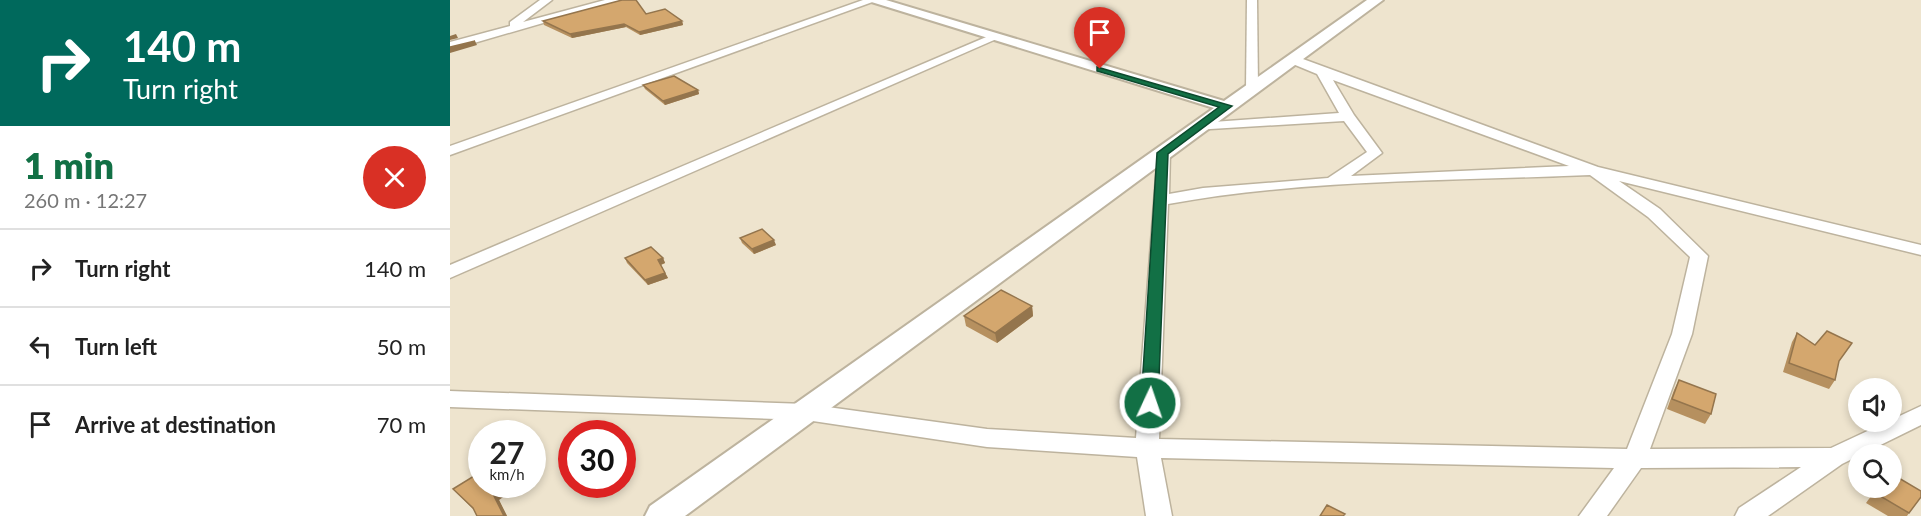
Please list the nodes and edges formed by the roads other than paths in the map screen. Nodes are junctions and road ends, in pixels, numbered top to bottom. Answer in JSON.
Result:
{"nodes":[{"id":1,"x":547,"y":0,"type":"edge"},
{"id":2,"x":617,"y":0,"type":"edge"},
{"id":3,"x":872,"y":0,"type":"edge"},
{"id":4,"x":1252,"y":0,"type":"edge"},
{"id":5,"x":1376,"y":0,"type":"edge"},
{"id":6,"x":506,"y":30,"type":"junction"},
{"id":7,"x":995,"y":37,"type":"junction"},
{"id":8,"x":450,"y":46,"type":"edge"},
{"id":9,"x":1293,"y":59,"type":"junction"},
{"id":10,"x":1322,"y":72,"type":"junction"},
{"id":11,"x":1252,"y":88,"type":"junction"},
{"id":12,"x":1227,"y":106,"type":"junction"},
{"id":13,"x":1348,"y":117,"type":"junction"},
{"id":14,"x":1199,"y":127,"type":"junction"},
{"id":15,"x":450,"y":151,"type":"edge"},
{"id":16,"x":1163,"y":153,"type":"junction"},
{"id":17,"x":1593,"y":170,"type":"junction"},
{"id":18,"x":1332,"y":182,"type":"junction"},
{"id":19,"x":1160,"y":201,"type":"junction"},
{"id":20,"x":1921,"y":250,"type":"edge"},
{"id":21,"x":450,"y":273,"type":"edge"},
{"id":22,"x":450,"y":399,"type":"edge"},
{"id":23,"x":806,"y":412,"type":"junction"},
{"id":24,"x":1921,"y":415,"type":"edge"},
{"id":25,"x":1147,"y":448,"type":"junction"},
{"id":26,"x":1834,"y":457,"type":"junction"},
{"id":27,"x":1635,"y":459,"type":"junction"},
{"id":28,"x":661,"y":516,"type":"edge"},
{"id":29,"x":1159,"y":516,"type":"edge"},
{"id":30,"x":1592,"y":516,"type":"edge"},
{"id":31,"x":1748,"y":516,"type":"edge"}],
"edges":[{"from":1,"to":6,"type":"street"},
{"from":2,"to":6,"type":"street"},
{"from":3,"to":7,"type":"street"},
{"from":3,"to":15,"type":"street"},
{"from":4,"to":11,"type":"street"},
{"from":5,"to":9,"type":"street"},
{"from":6,"to":8,"type":"street"},
{"from":7,"to":12,"type":"street"},
{"from":7,"to":21,"type":"street"},
{"from":9,"to":10,"type":"street"},
{"from":9,"to":11,"type":"street"},
{"from":10,"to":13,"type":"street"},
{"from":10,"to":17,"type":"street"},
{"from":11,"to":12,"type":"street"},
{"from":12,"to":14,"type":"street"},
{"from":13,"to":14,"type":"street"},
{"from":13,"to":18,"type":"street"},
{"from":14,"to":16,"type":"street"},
{"from":16,"to":19,"type":"street"},
{"from":16,"to":23,"type":"street"},
{"from":17,"to":18,"type":"street"},
{"from":17,"to":20,"type":"street"},
{"from":17,"to":27,"type":"street"},
{"from":18,"to":19,"type":"street"},
{"from":19,"to":25,"type":"street"},
{"from":22,"to":23,"type":"street"},
{"from":23,"to":25,"type":"street"},
{"from":23,"to":28,"type":"street"},
{"from":24,"to":26,"type":"street"},
{"from":25,"to":27,"type":"street"},
{"from":25,"to":29,"type":"street"},
{"from":26,"to":27,"type":"street"},
{"from":26,"to":31,"type":"street"},
{"from":27,"to":30,"type":"street"}]}
